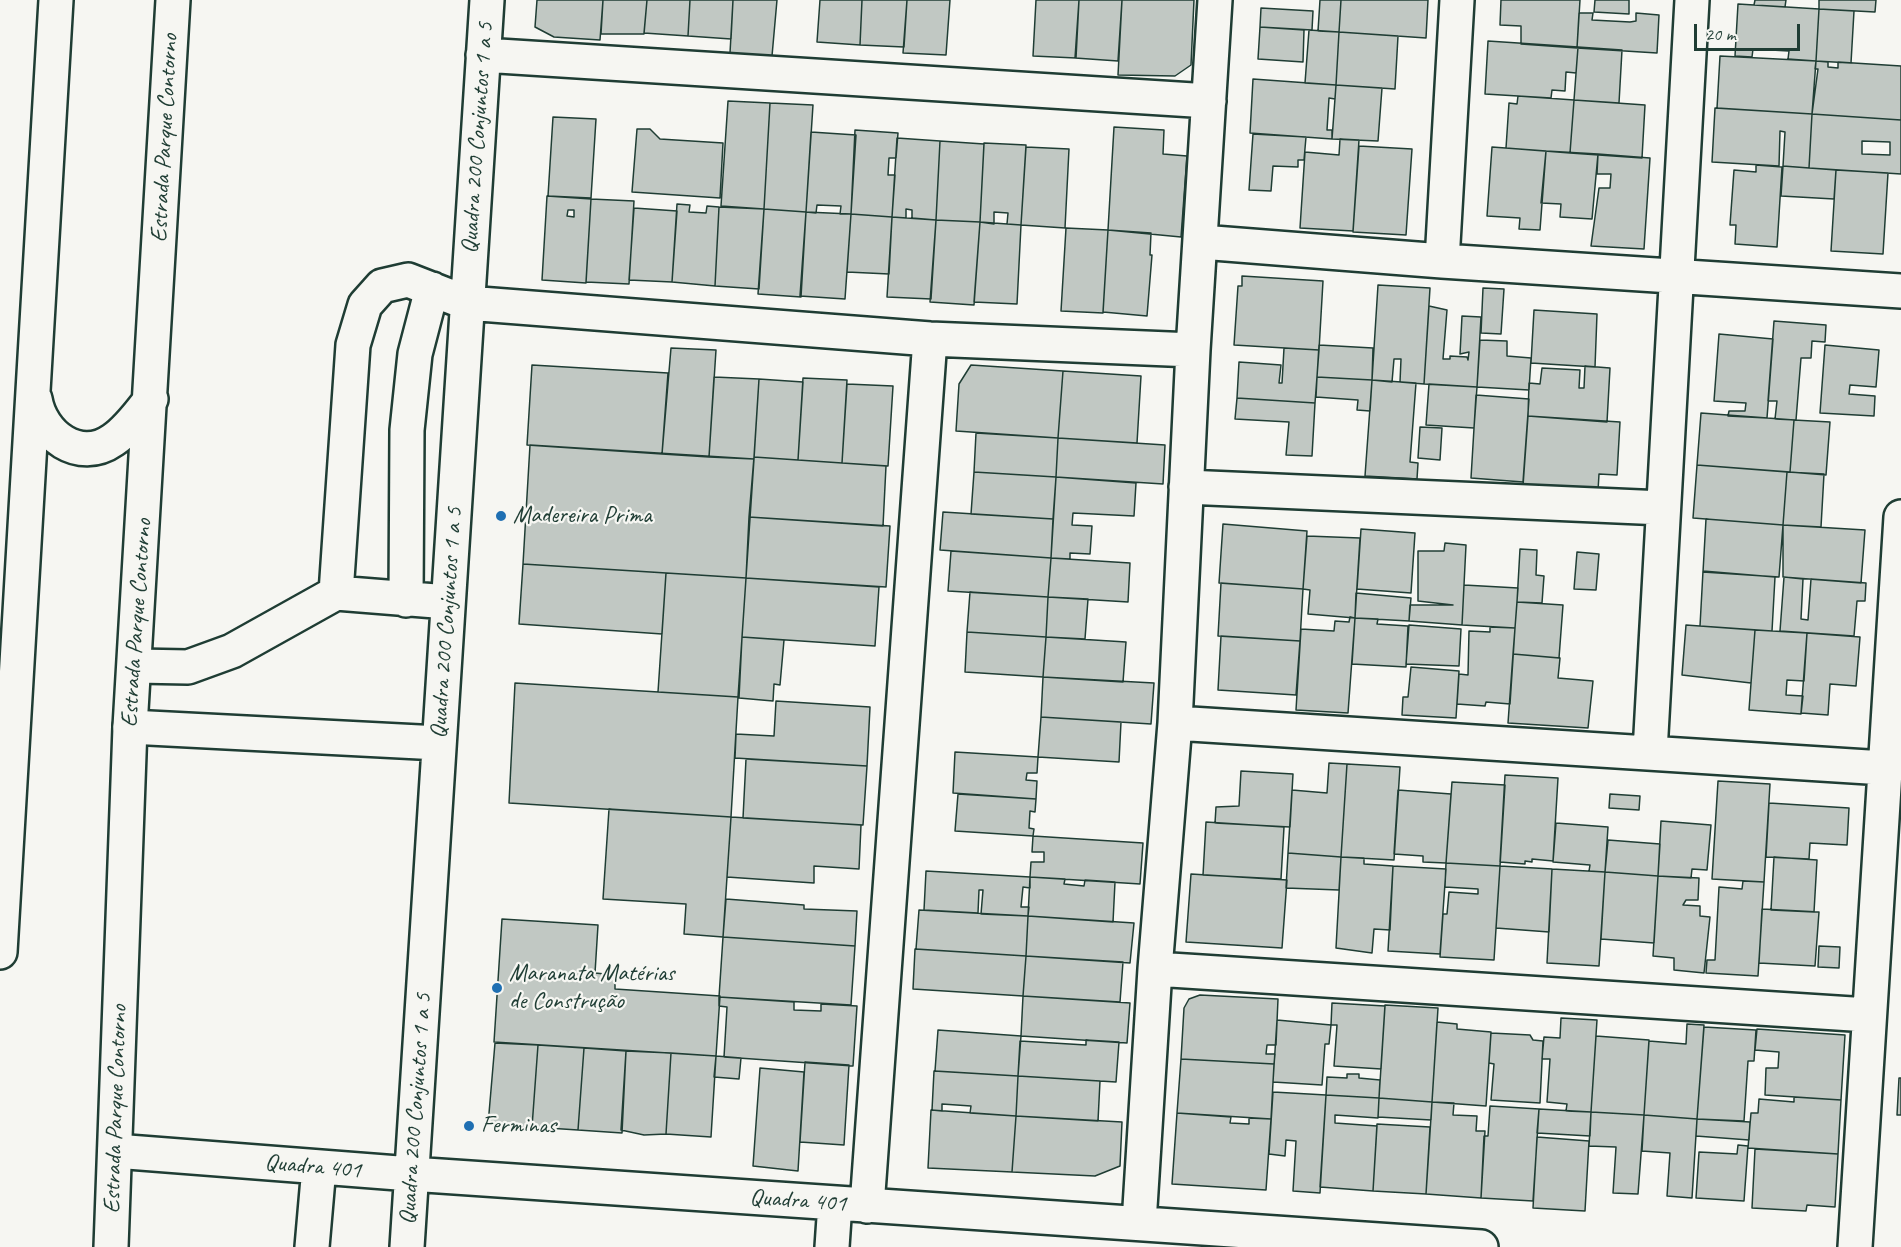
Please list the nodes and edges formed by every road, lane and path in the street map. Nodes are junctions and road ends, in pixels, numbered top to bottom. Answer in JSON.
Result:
{"nodes":[{"id":1,"x":56,"y":0,"type":"edge"},
{"id":2,"x":173,"y":0,"type":"edge"},
{"id":3,"x":487,"y":0,"type":"edge"},
{"id":4,"x":1215,"y":0,"type":"edge"},
{"id":5,"x":1457,"y":0,"type":"edge"},
{"id":6,"x":1692,"y":0,"type":"edge"},
{"id":7,"x":483,"y":55,"type":"junction"},
{"id":8,"x":1209,"y":101,"type":"junction"},
{"id":9,"x":1201,"y":242,"type":"junction"},
{"id":10,"x":1442,"y":261,"type":"junction"},
{"id":11,"x":1675,"y":276,"type":"junction"},
{"id":12,"x":432,"y":289,"type":"junction"},
{"id":13,"x":1901,"y":291,"type":"edge"},
{"id":14,"x":467,"y":303,"type":"junction"},
{"id":15,"x":930,"y":339,"type":"junction"},
{"id":16,"x":1193,"y":350,"type":"junction"},
{"id":17,"x":34,"y":394,"type":"junction"},
{"id":18,"x":151,"y":399,"type":"junction"},
{"id":19,"x":1186,"y":487,"type":"junction"},
{"id":20,"x":1663,"y":508,"type":"junction"},
{"id":21,"x":1901,"y":524,"type":"edge"},
{"id":22,"x":336,"y":594,"type":"junction"},
{"id":23,"x":406,"y":600,"type":"junction"},
{"id":24,"x":448,"y":602,"type":"junction"},
{"id":25,"x":136,"y":666,"type":"junction"},
{"id":26,"x":1175,"y":723,"type":"junction"},
{"id":27,"x":130,"y":727,"type":"junction"},
{"id":28,"x":439,"y":742,"type":"junction"},
{"id":29,"x":1650,"y":752,"type":"junction"},
{"id":30,"x":1884,"y":768,"type":"junction"},
{"id":31,"x":0,"y":952,"type":"edge"},
{"id":32,"x":1155,"y":969,"type":"junction"},
{"id":33,"x":1868,"y":1015,"type":"junction"},
{"id":34,"x":115,"y":1151,"type":"junction"},
{"id":35,"x":319,"y":1167,"type":"junction"},
{"id":36,"x":411,"y":1174,"type":"junction"},
{"id":37,"x":851,"y":1204,"type":"junction"},
{"id":38,"x":1139,"y":1223,"type":"junction"},
{"id":39,"x":1351,"y":1243,"type":"edge"},
{"id":40,"x":111,"y":1247,"type":"edge"},
{"id":41,"x":312,"y":1247,"type":"edge"},
{"id":42,"x":407,"y":1247,"type":"edge"},
{"id":43,"x":832,"y":1247,"type":"edge"},
{"id":44,"x":1481,"y":1247,"type":"edge"},
{"id":45,"x":1855,"y":1247,"type":"edge"}],
"edges":[{"from":1,"to":17,"type":"main road"},
{"from":2,"to":18,"type":"main road","name":"Estrada Parque Contorno"},
{"from":3,"to":7,"type":"main road","name":"Quadra 200 Conjuntos 1 a 5"},
{"from":4,"to":8,"type":"main road"},
{"from":5,"to":10,"type":"main road"},
{"from":6,"to":11,"type":"main road"},
{"from":7,"to":8,"type":"main road"},
{"from":7,"to":14,"type":"main road","name":"Quadra 200 Conjuntos 1 a 5"},
{"from":8,"to":9,"type":"main road"},
{"from":9,"to":10,"type":"main road"},
{"from":9,"to":16,"type":"main road"},
{"from":10,"to":11,"type":"main road"},
{"from":11,"to":13,"type":"main road"},
{"from":11,"to":20,"type":"main road"},
{"from":12,"to":14,"type":"main road"},
{"from":12,"to":22,"type":"main road"},
{"from":12,"to":23,"type":"main road"},
{"from":14,"to":15,"type":"main road"},
{"from":14,"to":24,"type":"main road","name":"Quadra 200 Conjuntos 1 a 5"},
{"from":15,"to":16,"type":"main road"},
{"from":15,"to":37,"type":"main road"},
{"from":16,"to":19,"type":"main road"},
{"from":17,"to":18,"type":"main road"},
{"from":17,"to":31,"type":"main road"},
{"from":18,"to":25,"type":"main road","name":"Estrada Parque Contorno"},
{"from":19,"to":20,"type":"main road"},
{"from":19,"to":26,"type":"main road"},
{"from":20,"to":29,"type":"main road"},
{"from":21,"to":30,"type":"main road"},
{"from":22,"to":23,"type":"main road"},
{"from":22,"to":25,"type":"main road"},
{"from":23,"to":24,"type":"main road"},
{"from":24,"to":28,"type":"main road","name":"Quadra 200 Conjuntos 1 a 5"},
{"from":25,"to":27,"type":"main road","name":"Estrada Parque Contorno"},
{"from":26,"to":29,"type":"main road"},
{"from":26,"to":32,"type":"main road"},
{"from":27,"to":28,"type":"main road"},
{"from":27,"to":34,"type":"main road","name":"Estrada Parque Contorno"},
{"from":28,"to":36,"type":"main road","name":"Quadra 200 Conjuntos 1 a 5"},
{"from":29,"to":30,"type":"main road"},
{"from":30,"to":33,"type":"main road"},
{"from":32,"to":33,"type":"main road"},
{"from":32,"to":38,"type":"main road"},
{"from":33,"to":45,"type":"main road"},
{"from":34,"to":35,"type":"main road","name":"Quadra 401"},
{"from":34,"to":40,"type":"main road","name":"Estrada Parque Contorno"},
{"from":35,"to":36,"type":"main road","name":"Quadra 401"},
{"from":35,"to":41,"type":"main road"},
{"from":36,"to":37,"type":"main road","name":"Quadra 401"},
{"from":36,"to":42,"type":"main road","name":"Quadra 200 Conjuntos 1 a 5"},
{"from":37,"to":38,"type":"main road","name":"Quadra 401"},
{"from":37,"to":43,"type":"main road"},
{"from":38,"to":39,"type":"main road","name":"Quadra 401"},
{"from":39,"to":44,"type":"main road","name":"Quadra 401"}]}
